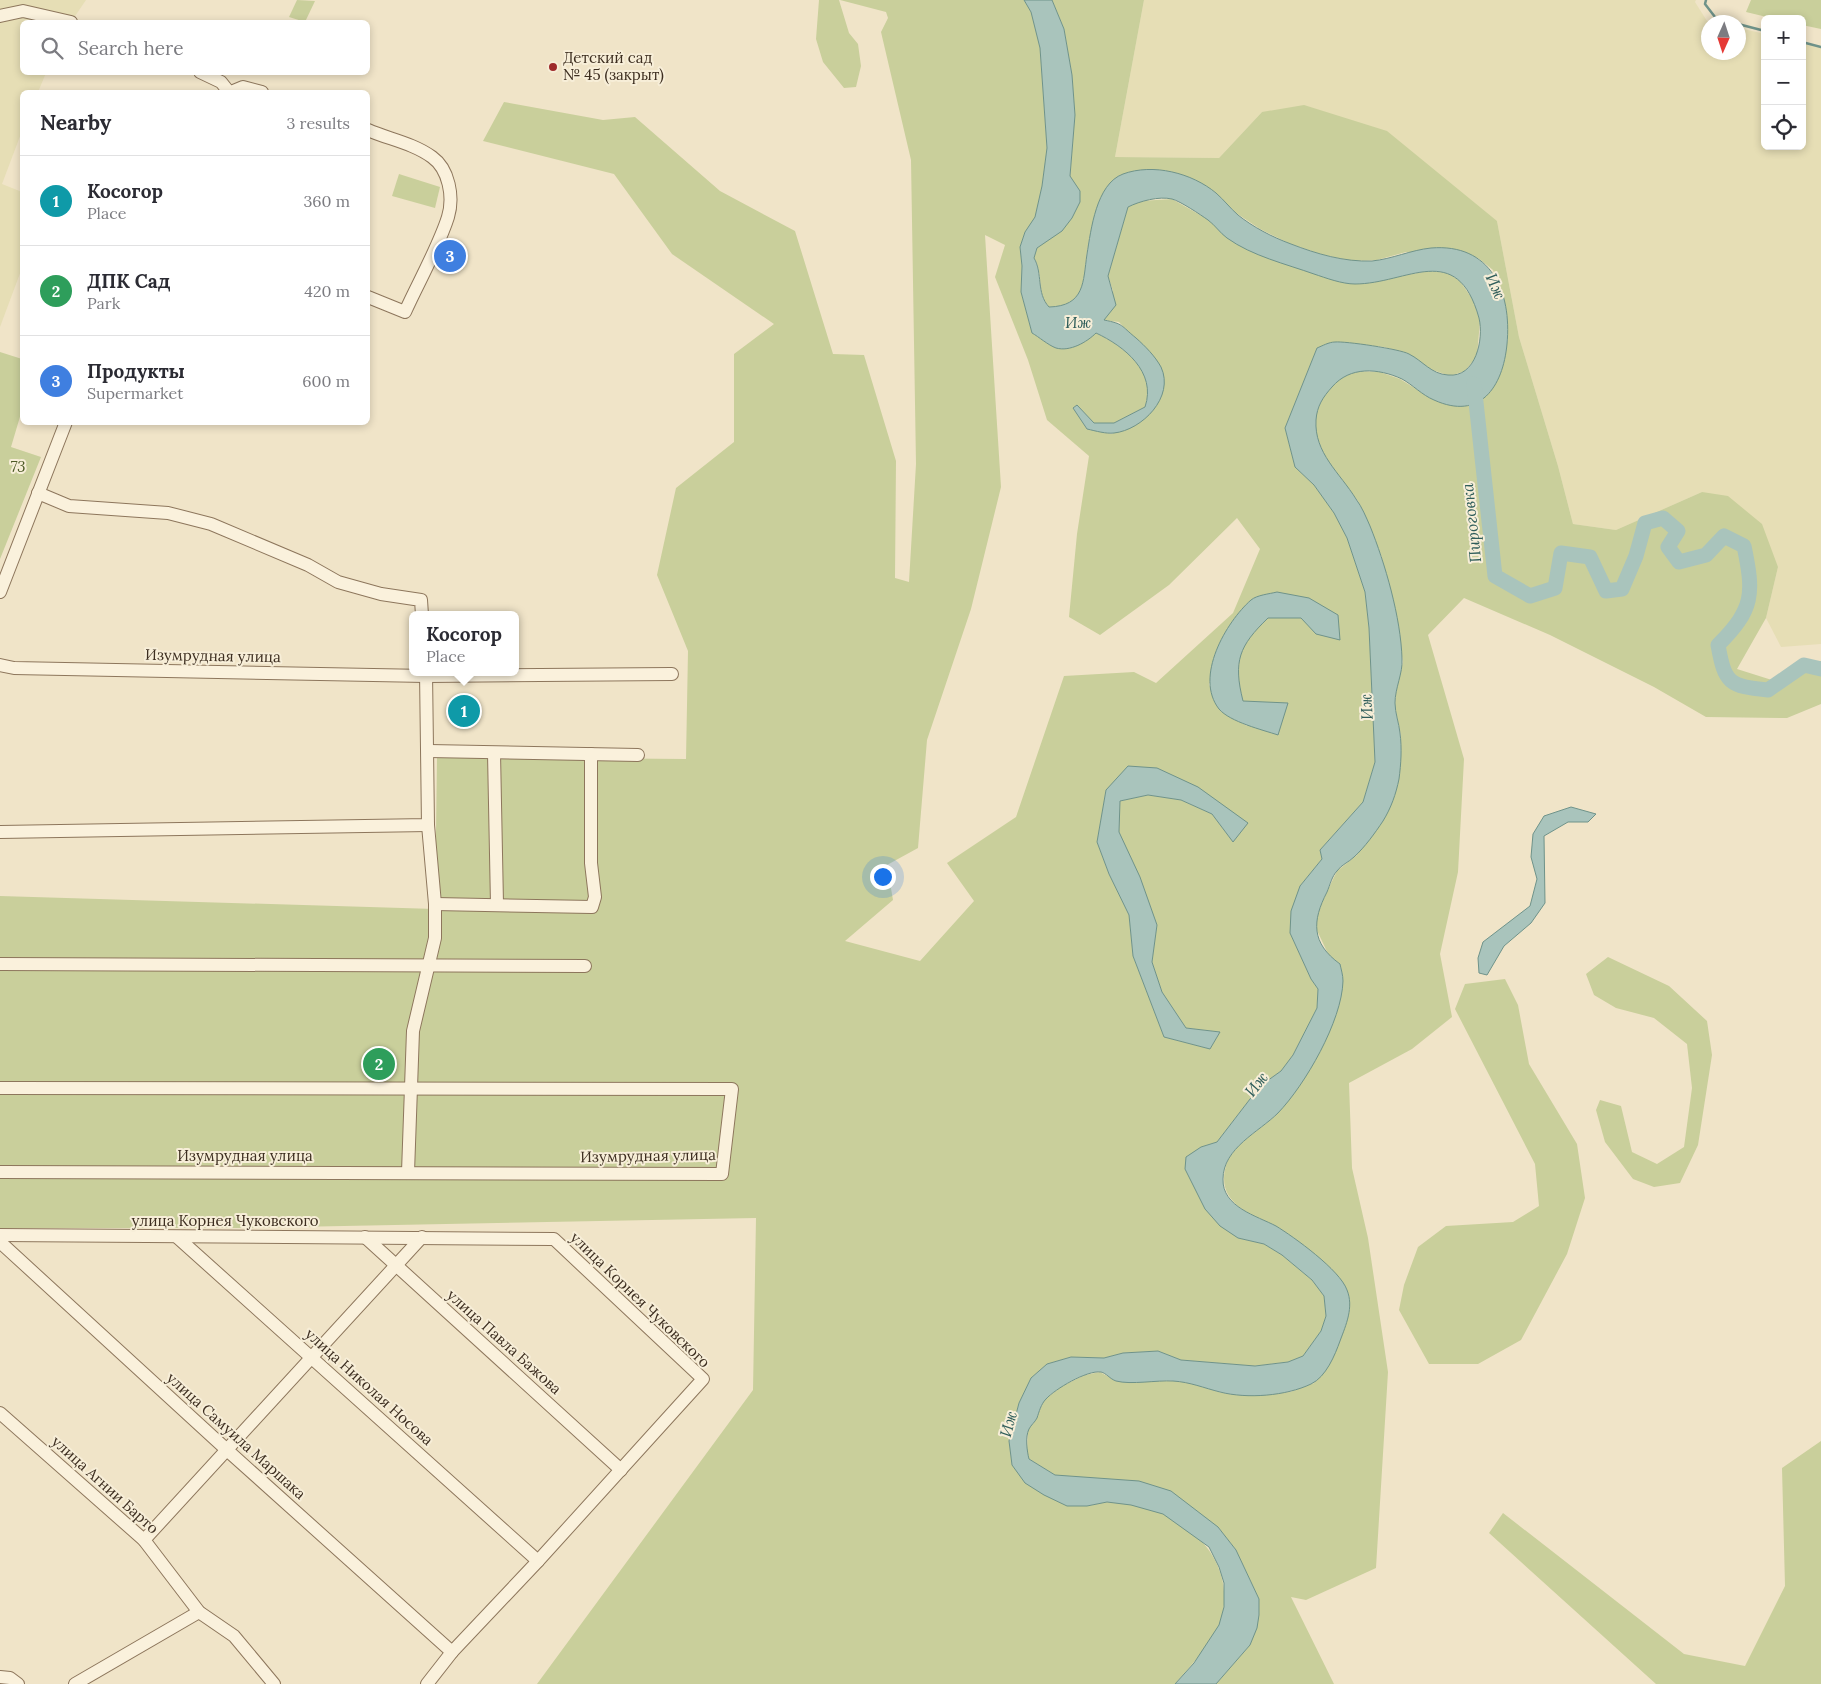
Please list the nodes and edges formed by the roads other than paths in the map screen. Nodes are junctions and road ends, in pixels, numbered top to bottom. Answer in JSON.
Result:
{"nodes":[{"id":1,"x":0,"y":16,"type":"edge"},
{"id":2,"x":62,"y":20,"type":"edge"},
{"id":3,"x":206,"y":75,"type":"edge"},
{"id":4,"x":228,"y":90,"type":"edge"},
{"id":5,"x":235,"y":90,"type":"edge"},
{"id":6,"x":254,"y":90,"type":"edge"},
{"id":7,"x":370,"y":131,"type":"edge"},
{"id":8,"x":370,"y":298,"type":"edge"},
{"id":9,"x":65,"y":425,"type":"edge"},
{"id":10,"x":38,"y":493,"type":"junction"},
{"id":11,"x":0,"y":592,"type":"edge"},
{"id":12,"x":422,"y":611,"type":"edge"},
{"id":13,"x":0,"y":665,"type":"edge"},
{"id":14,"x":409,"y":674,"type":"edge"},
{"id":15,"x":519,"y":674,"type":"edge"},
{"id":16,"x":672,"y":674,"type":"dead end"},
{"id":17,"x":426,"y":676,"type":"edge"},
{"id":18,"x":429,"y":751,"type":"junction"},
{"id":19,"x":494,"y":753,"type":"junction"},
{"id":20,"x":591,"y":754,"type":"junction"},
{"id":21,"x":638,"y":755,"type":"dead end"},
{"id":22,"x":428,"y":825,"type":"junction"},
{"id":23,"x":0,"y":832,"type":"edge"},
{"id":24,"x":435,"y":904,"type":"junction"},
{"id":25,"x":497,"y":904,"type":"junction"},
{"id":26,"x":0,"y":964,"type":"edge"},
{"id":27,"x":428,"y":964,"type":"junction"},
{"id":28,"x":585,"y":966,"type":"dead end"},
{"id":29,"x":409,"y":1087,"type":"junction"},
{"id":30,"x":0,"y":1088,"type":"edge"},
{"id":31,"x":0,"y":1172,"type":"edge"},
{"id":32,"x":408,"y":1172,"type":"junction"},
{"id":33,"x":0,"y":1235,"type":"edge"},
{"id":34,"x":177,"y":1237,"type":"junction"},
{"id":35,"x":365,"y":1237,"type":"junction"},
{"id":36,"x":422,"y":1237,"type":"junction"},
{"id":37,"x":0,"y":1242,"type":"edge"},
{"id":38,"x":396,"y":1265,"type":"junction"},
{"id":39,"x":311,"y":1358,"type":"junction"},
{"id":40,"x":0,"y":1413,"type":"edge"},
{"id":41,"x":227,"y":1450,"type":"junction"},
{"id":42,"x":621,"y":1470,"type":"junction"},
{"id":43,"x":144,"y":1540,"type":"junction"},
{"id":44,"x":538,"y":1561,"type":"junction"},
{"id":45,"x":199,"y":1612,"type":"junction"},
{"id":46,"x":452,"y":1652,"type":"junction"},
{"id":47,"x":0,"y":1677,"type":"edge"},
{"id":48,"x":18,"y":1684,"type":"edge"},
{"id":49,"x":75,"y":1684,"type":"edge"},
{"id":50,"x":274,"y":1684,"type":"edge"},
{"id":51,"x":427,"y":1684,"type":"edge"}],
"edges":[{"from":1,"to":2,"type":"street"},
{"from":3,"to":4,"type":"street"},
{"from":5,"to":6,"type":"street"},
{"from":7,"to":8,"type":"street"},
{"from":9,"to":10,"type":"street"},
{"from":10,"to":11,"type":"street"},
{"from":10,"to":12,"type":"street"},
{"from":13,"to":14,"type":"street","name":"Изумрудная улица"},
{"from":15,"to":16,"type":"street","name":"Изумрудная улица"},
{"from":17,"to":18,"type":"street"},
{"from":18,"to":19,"type":"street"},
{"from":18,"to":22,"type":"street"},
{"from":19,"to":20,"type":"street"},
{"from":19,"to":25,"type":"street"},
{"from":20,"to":21,"type":"street"},
{"from":20,"to":25,"type":"street"},
{"from":22,"to":23,"type":"street"},
{"from":22,"to":24,"type":"street"},
{"from":24,"to":25,"type":"street"},
{"from":24,"to":27,"type":"street"},
{"from":26,"to":27,"type":"street"},
{"from":27,"to":28,"type":"street"},
{"from":27,"to":29,"type":"street"},
{"from":29,"to":30,"type":"street","name":"Изумрудная улица"},
{"from":29,"to":32,"type":"street"},
{"from":29,"to":32,"type":"street","name":"Изумрудная улица"},
{"from":31,"to":32,"type":"street","name":"Изумрудная улица"},
{"from":33,"to":34,"type":"street","name":"улица Корнея Чуковского"},
{"from":34,"to":35,"type":"street","name":"улица Корнея Чуковского"},
{"from":34,"to":39,"type":"street","name":"улица Николая Носова"},
{"from":35,"to":36,"type":"street","name":"улица Корнея Чуковского"},
{"from":35,"to":38,"type":"street","name":"улица Павла Бажова"},
{"from":36,"to":38,"type":"street"},
{"from":36,"to":42,"type":"street","name":"улица Корнея Чуковского"},
{"from":37,"to":41,"type":"street","name":"улица Самуила Маршака"},
{"from":38,"to":39,"type":"street"},
{"from":38,"to":42,"type":"street","name":"улица Павла Бажова"},
{"from":39,"to":41,"type":"street"},
{"from":39,"to":44,"type":"street","name":"улица Николая Носова"},
{"from":40,"to":43,"type":"street","name":"улица Агнии Барто"},
{"from":41,"to":43,"type":"street"},
{"from":41,"to":46,"type":"street","name":"улица Самуила Маршака"},
{"from":42,"to":44,"type":"street","name":"улица Корнея Чуковского"},
{"from":43,"to":45,"type":"street","name":"улица Агнии Барто"},
{"from":44,"to":46,"type":"street","name":"улица Корнея Чуковского"},
{"from":45,"to":49,"type":"street"},
{"from":45,"to":50,"type":"street","name":"улица Агнии Барто"},
{"from":46,"to":51,"type":"street","name":"улица Корнея Чуковского"},
{"from":47,"to":48,"type":"street"}]}
